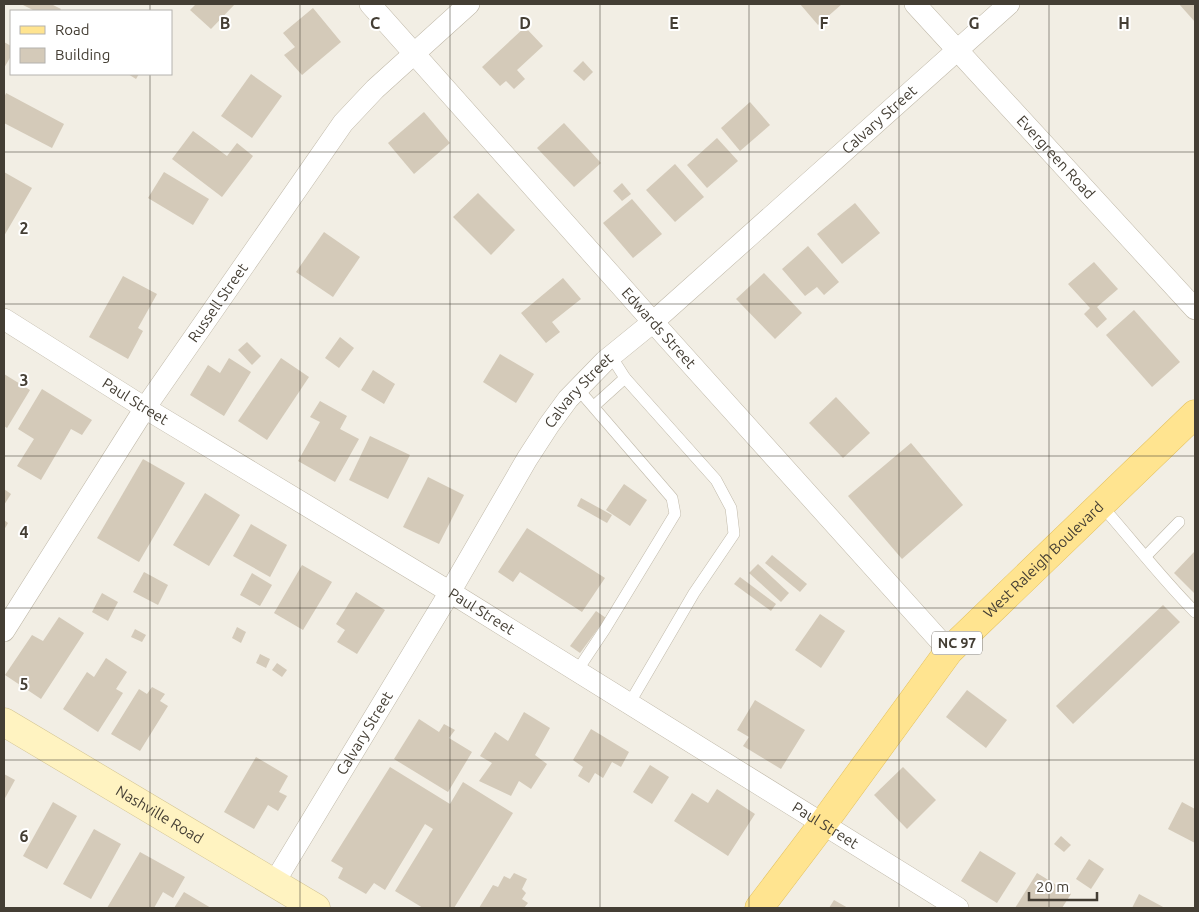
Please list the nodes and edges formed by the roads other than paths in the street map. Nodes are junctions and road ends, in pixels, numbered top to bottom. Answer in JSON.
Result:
{"nodes":[{"id":1,"x":370,"y":4,"type":"edge"},
{"id":2,"x":469,"y":4,"type":"edge"},
{"id":3,"x":915,"y":4,"type":"edge"},
{"id":4,"x":1010,"y":4,"type":"edge"},
{"id":5,"x":957,"y":52,"type":"junction"},
{"id":6,"x":414,"y":53,"type":"junction"},
{"id":7,"x":1195,"y":309,"type":"edge"},
{"id":8,"x":4,"y":319,"type":"edge"},
{"id":9,"x":653,"y":322,"type":"junction"},
{"id":10,"x":611,"y":356,"type":"junction"},
{"id":11,"x":625,"y":378,"type":"junction"},
{"id":12,"x":578,"y":389,"type":"junction"},
{"id":13,"x":594,"y":406,"type":"junction"},
{"id":14,"x":145,"y":408,"type":"junction"},
{"id":15,"x":1195,"y":414,"type":"edge"},
{"id":16,"x":1101,"y":505,"type":"junction"},
{"id":17,"x":1179,"y":522,"type":"dead end"},
{"id":18,"x":1146,"y":556,"type":"junction"},
{"id":19,"x":450,"y":592,"type":"junction"},
{"id":20,"x":1195,"y":612,"type":"edge"},
{"id":21,"x":4,"y":631,"type":"edge"},
{"id":22,"x":949,"y":651,"type":"junction"},
{"id":23,"x":577,"y":671,"type":"junction"},
{"id":24,"x":629,"y":704,"type":"junction"},
{"id":25,"x":4,"y":722,"type":"edge"},
{"id":26,"x":822,"y":825,"type":"junction"},
{"id":27,"x":274,"y":883,"type":"junction"},
{"id":28,"x":933,"y":902,"type":"edge"},
{"id":29,"x":316,"y":908,"type":"edge"},
{"id":30,"x":759,"y":908,"type":"edge"},
{"id":31,"x":958,"y":908,"type":"edge"}],
"edges":[{"from":1,"to":6,"type":"street","name":"Edwards Street"},
{"from":2,"to":6,"type":"street","name":"Russell Street"},
{"from":3,"to":5,"type":"street","name":"Evergreen Road"},
{"from":4,"to":5,"type":"street","name":"Calvary Street"},
{"from":5,"to":7,"type":"street","name":"Evergreen Road"},
{"from":5,"to":9,"type":"street","name":"Calvary Street"},
{"from":6,"to":9,"type":"street","name":"Edwards Street"},
{"from":6,"to":14,"type":"street","name":"Russell Street"},
{"from":8,"to":14,"type":"street","name":"Paul Street"},
{"from":9,"to":10,"type":"street","name":"Calvary Street"},
{"from":9,"to":22,"type":"street","name":"Edwards Street"},
{"from":10,"to":11,"type":"lane"},
{"from":10,"to":12,"type":"street","name":"Calvary Street"},
{"from":11,"to":13,"type":"lane"},
{"from":11,"to":24,"type":"lane"},
{"from":12,"to":13,"type":"lane"},
{"from":12,"to":19,"type":"street","name":"Calvary Street"},
{"from":13,"to":23,"type":"lane"},
{"from":14,"to":19,"type":"street","name":"Paul Street"},
{"from":14,"to":21,"type":"street","name":"Russell Street"},
{"from":15,"to":16,"type":"main road","name":"West Raleigh Boulevard","number":"NC 97"},
{"from":16,"to":18,"type":"lane"},
{"from":16,"to":22,"type":"main road","name":"West Raleigh Boulevard","number":"NC 97"},
{"from":17,"to":18,"type":"lane"},
{"from":18,"to":20,"type":"lane"},
{"from":19,"to":23,"type":"street","name":"Paul Street"},
{"from":19,"to":27,"type":"street","name":"Calvary Street"},
{"from":22,"to":26,"type":"main road","name":"West Raleigh Boulevard","number":"NC 97"},
{"from":23,"to":24,"type":"street","name":"Paul Street"},
{"from":24,"to":26,"type":"street","name":"Paul Street"},
{"from":25,"to":27,"type":"main road","name":"Nashville Road"},
{"from":26,"to":28,"type":"street","name":"Paul Street"},
{"from":26,"to":30,"type":"main road","name":"West Raleigh Boulevard","number":"NC 97"},
{"from":27,"to":29,"type":"main road","name":"Nashville Road"},
{"from":28,"to":31,"type":"street","name":"Paul Street"}]}
